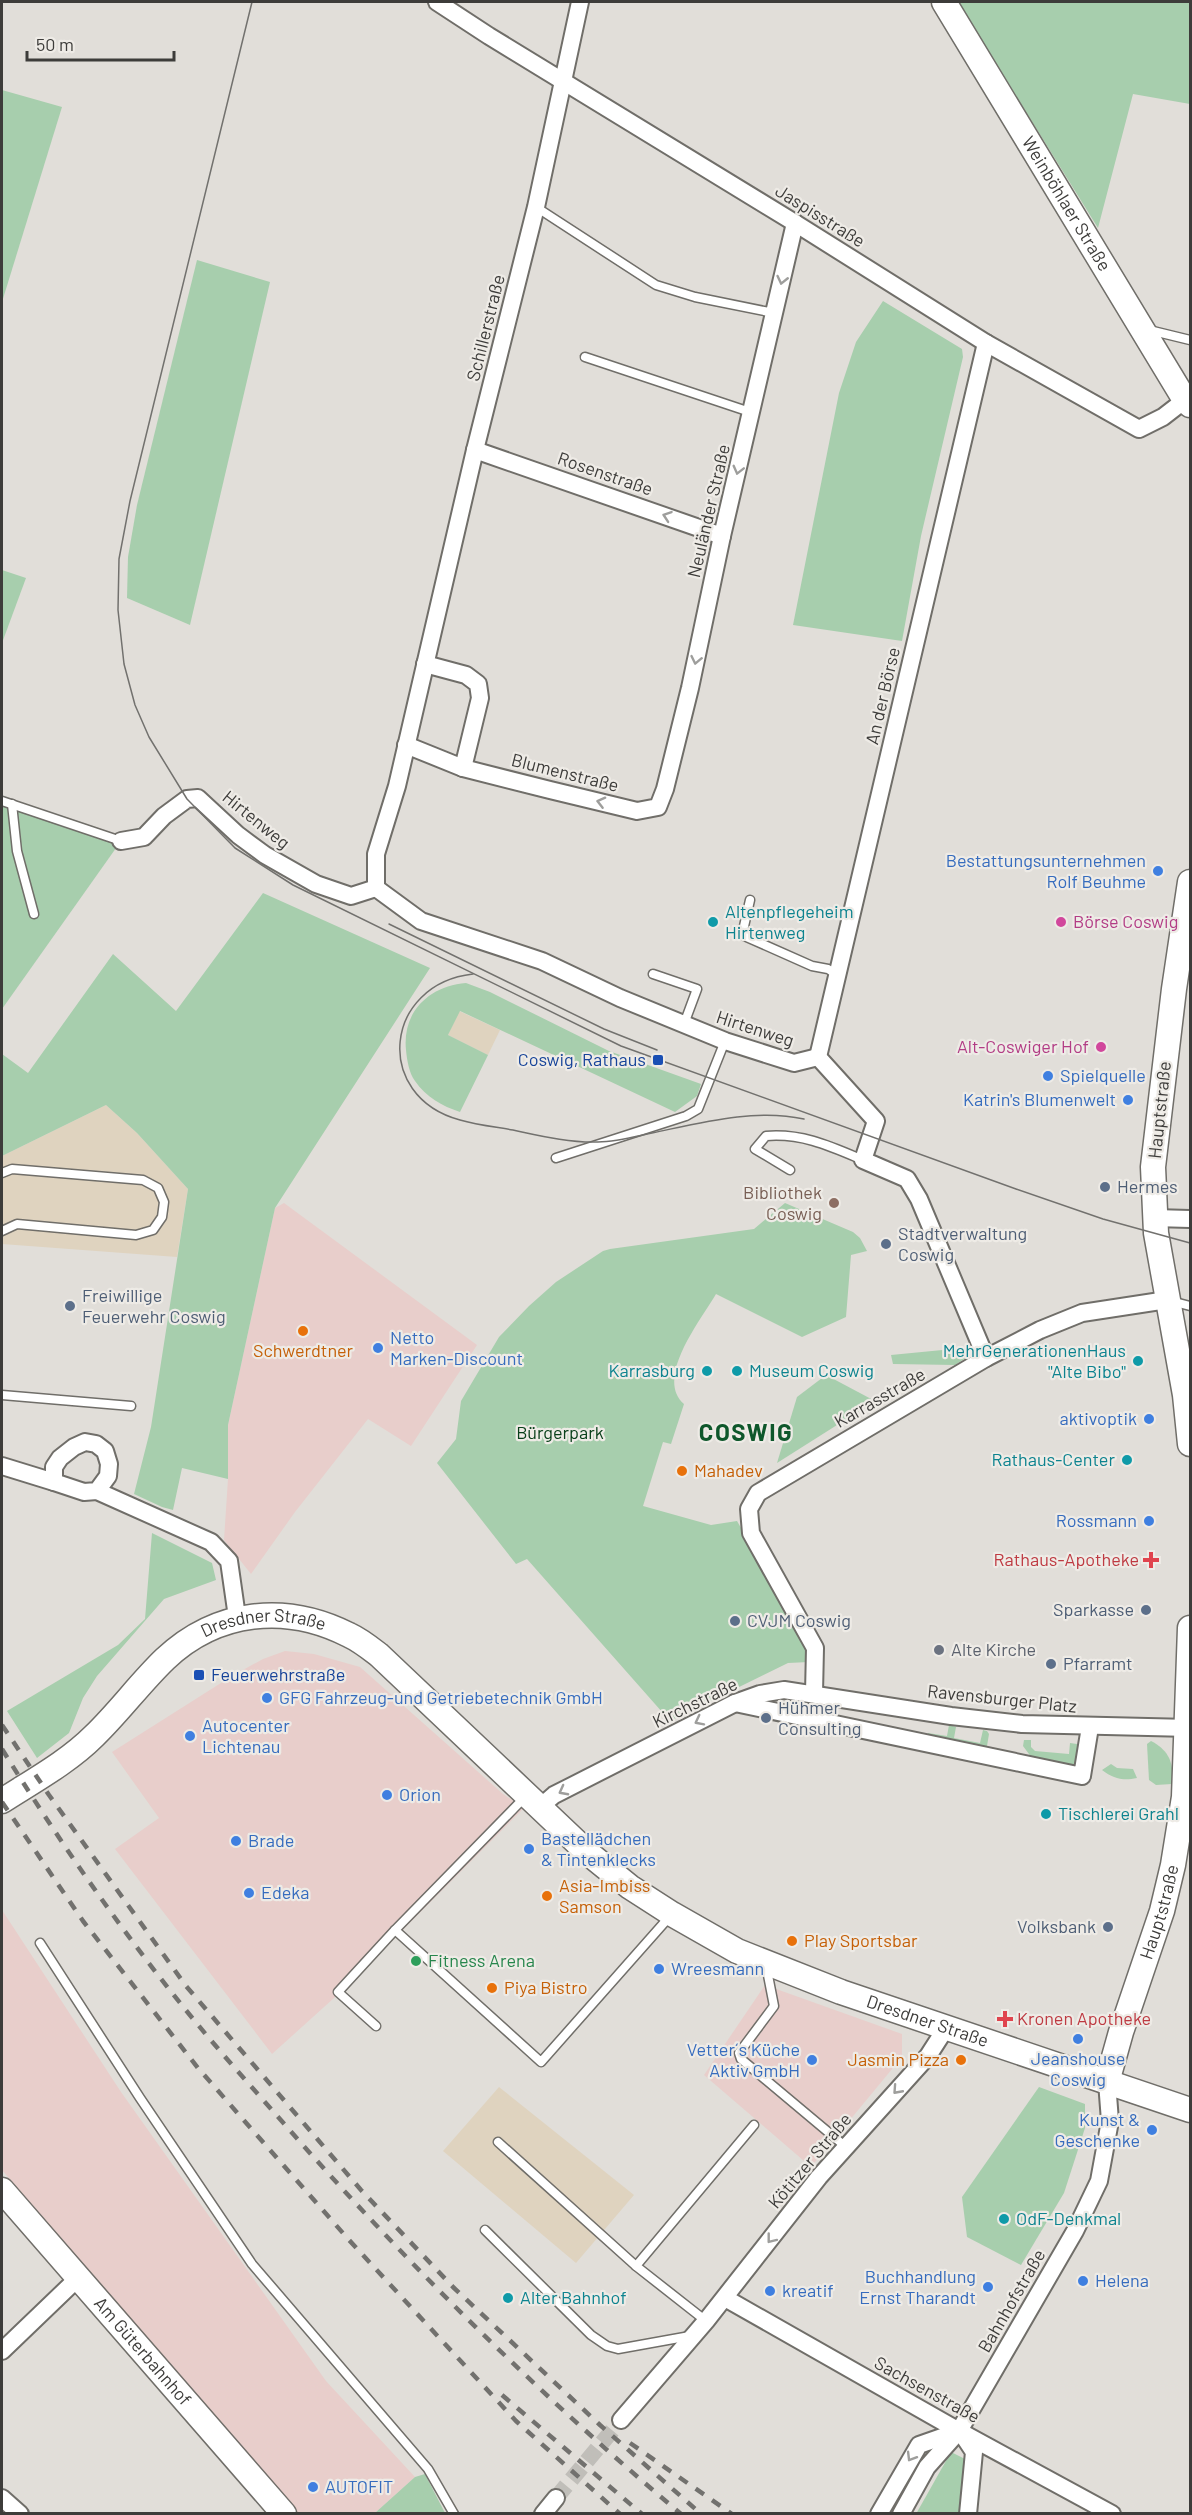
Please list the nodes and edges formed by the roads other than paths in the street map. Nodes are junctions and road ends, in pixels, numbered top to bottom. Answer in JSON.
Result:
{"nodes":[{"id":1,"x":437,"y":2,"type":"edge"},
{"id":2,"x":580,"y":2,"type":"edge"},
{"id":3,"x":944,"y":2,"type":"edge"},
{"id":4,"x":563,"y":80,"type":"junction"},
{"id":5,"x":536,"y":207,"type":"junction"},
{"id":6,"x":795,"y":223,"type":"junction"},
{"id":7,"x":774,"y":313,"type":"junction"},
{"id":8,"x":1143,"y":329,"type":"junction"},
{"id":9,"x":1191,"y":340,"type":"edge"},
{"id":10,"x":986,"y":343,"type":"junction"},
{"id":11,"x":585,"y":357,"type":"dead end"},
{"id":12,"x":1189,"y":399,"type":"edge"},
{"id":13,"x":750,"y":412,"type":"junction"},
{"id":14,"x":475,"y":450,"type":"junction"},
{"id":15,"x":722,"y":536,"type":"junction"},
{"id":16,"x":425,"y":664,"type":"junction"},
{"id":17,"x":406,"y":745,"type":"junction"},
{"id":18,"x":463,"y":768,"type":"junction"},
{"id":19,"x":2,"y":801,"type":"edge"},
{"id":20,"x":12,"y":804,"type":"junction"},
{"id":21,"x":658,"y":807,"type":"joint"},
{"id":22,"x":121,"y":840,"type":"joint"},
{"id":23,"x":1191,"y":882,"type":"edge"},
{"id":24,"x":375,"y":888,"type":"junction"},
{"id":25,"x":750,"y":900,"type":"dead end"},
{"id":26,"x":34,"y":914,"type":"dead end"},
{"id":27,"x":653,"y":974,"type":"dead end"},
{"id":28,"x":837,"y":976,"type":"junction"},
{"id":29,"x":1182,"y":986,"type":"edge"},
{"id":30,"x":684,"y":1024,"type":"junction"},
{"id":31,"x":724,"y":1041,"type":"junction"},
{"id":32,"x":818,"y":1057,"type":"junction"},
{"id":33,"x":556,"y":1158,"type":"dead end"},
{"id":34,"x":863,"y":1160,"type":"junction"},
{"id":35,"x":790,"y":1170,"type":"dead end"},
{"id":36,"x":2,"y":1173,"type":"edge"},
{"id":37,"x":1154,"y":1218,"type":"junction"},
{"id":38,"x":1191,"y":1219,"type":"edge"},
{"id":39,"x":2,"y":1231,"type":"edge"},
{"id":40,"x":1167,"y":1300,"type":"junction"},
{"id":41,"x":1191,"y":1306,"type":"edge"},
{"id":42,"x":986,"y":1358,"type":"junction"},
{"id":43,"x":2,"y":1395,"type":"edge"},
{"id":44,"x":131,"y":1406,"type":"dead end"},
{"id":45,"x":1191,"y":1444,"type":"edge"},
{"id":46,"x":2,"y":1466,"type":"edge"},
{"id":47,"x":54,"y":1482,"type":"junction"},
{"id":48,"x":97,"y":1491,"type":"junction"},
{"id":49,"x":237,"y":1617,"type":"junction"},
{"id":50,"x":1191,"y":1628,"type":"edge"},
{"id":51,"x":814,"y":1693,"type":"junction"},
{"id":52,"x":735,"y":1703,"type":"junction"},
{"id":53,"x":1090,"y":1727,"type":"junction"},
{"id":54,"x":1189,"y":1728,"type":"edge"},
{"id":55,"x":2,"y":1801,"type":"edge"},
{"id":56,"x":533,"y":1802,"type":"junction"},
{"id":57,"x":672,"y":1914,"type":"junction"},
{"id":58,"x":395,"y":1930,"type":"junction"},
{"id":59,"x":40,"y":1943,"type":"dead end"},
{"id":60,"x":765,"y":1962,"type":"junction"},
{"id":61,"x":376,"y":2026,"type":"dead end"},
{"id":62,"x":946,"y":2028,"type":"junction"},
{"id":63,"x":1107,"y":2082,"type":"junction"},
{"id":64,"x":1191,"y":2110,"type":"edge"},
{"id":65,"x":754,"y":2125,"type":"dead end"},
{"id":66,"x":498,"y":2142,"type":"dead end"},
{"id":67,"x":846,"y":2147,"type":"junction"},
{"id":68,"x":2,"y":2190,"type":"edge"},
{"id":69,"x":485,"y":2230,"type":"dead end"},
{"id":70,"x":636,"y":2266,"type":"junction"},
{"id":71,"x":78,"y":2278,"type":"junction"},
{"id":72,"x":725,"y":2298,"type":"junction"},
{"id":73,"x":706,"y":2321,"type":"junction"},
{"id":74,"x":693,"y":2336,"type":"junction"},
{"id":75,"x":2,"y":2351,"type":"edge"},
{"id":76,"x":621,"y":2420,"type":"tunnel mouth"},
{"id":77,"x":959,"y":2431,"type":"junction"},
{"id":78,"x":973,"y":2458,"type":"junction"},
{"id":79,"x":2,"y":2498,"type":"edge"},
{"id":80,"x":556,"y":2498,"type":"tunnel mouth"},
{"id":81,"x":20,"y":2514,"type":"edge"},
{"id":82,"x":284,"y":2514,"type":"edge"},
{"id":83,"x":454,"y":2514,"type":"edge"},
{"id":84,"x":543,"y":2514,"type":"edge"},
{"id":85,"x":879,"y":2514,"type":"edge"},
{"id":86,"x":901,"y":2514,"type":"edge"},
{"id":87,"x":968,"y":2514,"type":"edge"},
{"id":88,"x":975,"y":2514,"type":"edge"},
{"id":89,"x":1112,"y":2514,"type":"edge"}],
"edges":[{"from":1,"to":4,"type":"street","name":"Jaspisstraße"},
{"from":2,"to":4,"type":"street","name":"Schillerstraße"},
{"from":3,"to":8,"type":"main road","name":"Weinböhlaer Straße"},
{"from":4,"to":5,"type":"street","name":"Schillerstraße"},
{"from":4,"to":6,"type":"street","name":"Jaspisstraße"},
{"from":5,"to":7,"type":"lane"},
{"from":5,"to":14,"type":"street","name":"Schillerstraße"},
{"from":6,"to":7,"type":"street","name":"Neuländer Straße","one_way":true},
{"from":6,"to":10,"type":"street","name":"Jaspisstraße"},
{"from":7,"to":13,"type":"street","name":"Neuländer Straße"},
{"from":8,"to":9,"type":"lane"},
{"from":8,"to":12,"type":"main road","name":"Weinböhlaer Straße"},
{"from":10,"to":12,"type":"street","name":"Jaspisstraße"},
{"from":10,"to":28,"type":"street","name":"An der Börse"},
{"from":11,"to":13,"type":"lane"},
{"from":13,"to":15,"type":"street","name":"Neuländer Straße","one_way":true},
{"from":15,"to":14,"type":"street","name":"Rosenstraße","one_way":true},
{"from":14,"to":16,"type":"street","name":"Schillerstraße"},
{"from":15,"to":21,"type":"street","name":"Neuländer Straße","one_way":true},
{"from":16,"to":17,"type":"street","name":"Schillerstraße"},
{"from":16,"to":18,"type":"street"},
{"from":17,"to":18,"type":"street","name":"Blumenstraße"},
{"from":17,"to":24,"type":"street"},
{"from":21,"to":18,"type":"street","name":"Blumenstraße","one_way":true},
{"from":19,"to":20,"type":"lane"},
{"from":20,"to":22,"type":"lane"},
{"from":20,"to":26,"type":"lane"},
{"from":22,"to":24,"type":"street","name":"Hirtenweg"},
{"from":23,"to":29,"type":"main road","name":"Hauptstraße"},
{"from":24,"to":30,"type":"street","name":"Hirtenweg"},
{"from":25,"to":28,"type":"lane"},
{"from":27,"to":30,"type":"lane"},
{"from":28,"to":32,"type":"street","name":"An der Börse"},
{"from":29,"to":37,"type":"main road","name":"Hauptstraße"},
{"from":30,"to":31,"type":"street","name":"Hirtenweg"},
{"from":31,"to":32,"type":"street","name":"Hirtenweg"},
{"from":31,"to":33,"type":"lane"},
{"from":32,"to":34,"type":"street"},
{"from":34,"to":35,"type":"lane"},
{"from":34,"to":42,"type":"street"},
{"from":36,"to":39,"type":"lane"},
{"from":37,"to":38,"type":"street"},
{"from":37,"to":40,"type":"main road","name":"Hauptstraße"},
{"from":40,"to":41,"type":"lane"},
{"from":40,"to":42,"type":"street","name":"Karrasstraße"},
{"from":40,"to":45,"type":"main road","name":"Hauptstraße"},
{"from":42,"to":51,"type":"street","name":"Karrasstraße"},
{"from":43,"to":44,"type":"lane"},
{"from":46,"to":47,"type":"street"},
{"from":47,"to":48,"type":"street"},
{"from":47,"to":48,"type":"street"},
{"from":48,"to":49,"type":"street"},
{"from":49,"to":55,"type":"main road","name":"Dresdner Straße"},
{"from":49,"to":56,"type":"main road","name":"Dresdner Straße"},
{"from":50,"to":54,"type":"main road","name":"Hauptstraße"},
{"from":51,"to":52,"type":"street","name":"Kirchstraße"},
{"from":51,"to":53,"type":"street","name":"Ravensburger Platz"},
{"from":52,"to":53,"type":"street"},
{"from":52,"to":56,"type":"street","name":"Kirchstraße","one_way":true},
{"from":53,"to":54,"type":"street","name":"Ravensburger Platz"},
{"from":54,"to":63,"type":"main road","name":"Hauptstraße"},
{"from":56,"to":57,"type":"main road","name":"Dresdner Straße"},
{"from":56,"to":58,"type":"lane"},
{"from":57,"to":58,"type":"lane"},
{"from":57,"to":60,"type":"main road","name":"Dresdner Straße"},
{"from":58,"to":61,"type":"lane"},
{"from":59,"to":83,"type":"lane"},
{"from":60,"to":62,"type":"main road","name":"Dresdner Straße"},
{"from":60,"to":67,"type":"lane"},
{"from":62,"to":63,"type":"main road","name":"Dresdner Straße"},
{"from":62,"to":67,"type":"street","name":"Kötitzer Straße","one_way":true},
{"from":63,"to":64,"type":"main road","name":"Dresdner Straße"},
{"from":63,"to":77,"type":"street","name":"Bahnhofstraße"},
{"from":65,"to":70,"type":"lane"},
{"from":66,"to":70,"type":"lane"},
{"from":67,"to":72,"type":"street","name":"Kötitzer Straße","one_way":true},
{"from":68,"to":71,"type":"main road","name":"Am Güterbahnhof"},
{"from":69,"to":74,"type":"lane"},
{"from":70,"to":73,"type":"lane"},
{"from":71,"to":75,"type":"street"},
{"from":71,"to":82,"type":"main road","name":"Am Güterbahnhof"},
{"from":72,"to":73,"type":"street","name":"Kötitzer Straße"},
{"from":72,"to":77,"type":"street","name":"Sachsenstraße"},
{"from":73,"to":74,"type":"street","name":"Kötitzer Straße"},
{"from":74,"to":76,"type":"street","name":"Kötitzer Straße"},
{"from":77,"to":78,"type":"street"},
{"from":77,"to":85,"type":"street","one_way":true},
{"from":77,"to":86,"type":"street","name":"Bahnhofstraße"},
{"from":77,"to":89,"type":"street","name":"Sachsenstraße"},
{"from":78,"to":87,"type":"street"},
{"from":78,"to":88,"type":"lane"},
{"from":79,"to":81,"type":"street"},
{"from":80,"to":84,"type":"street"}]}
